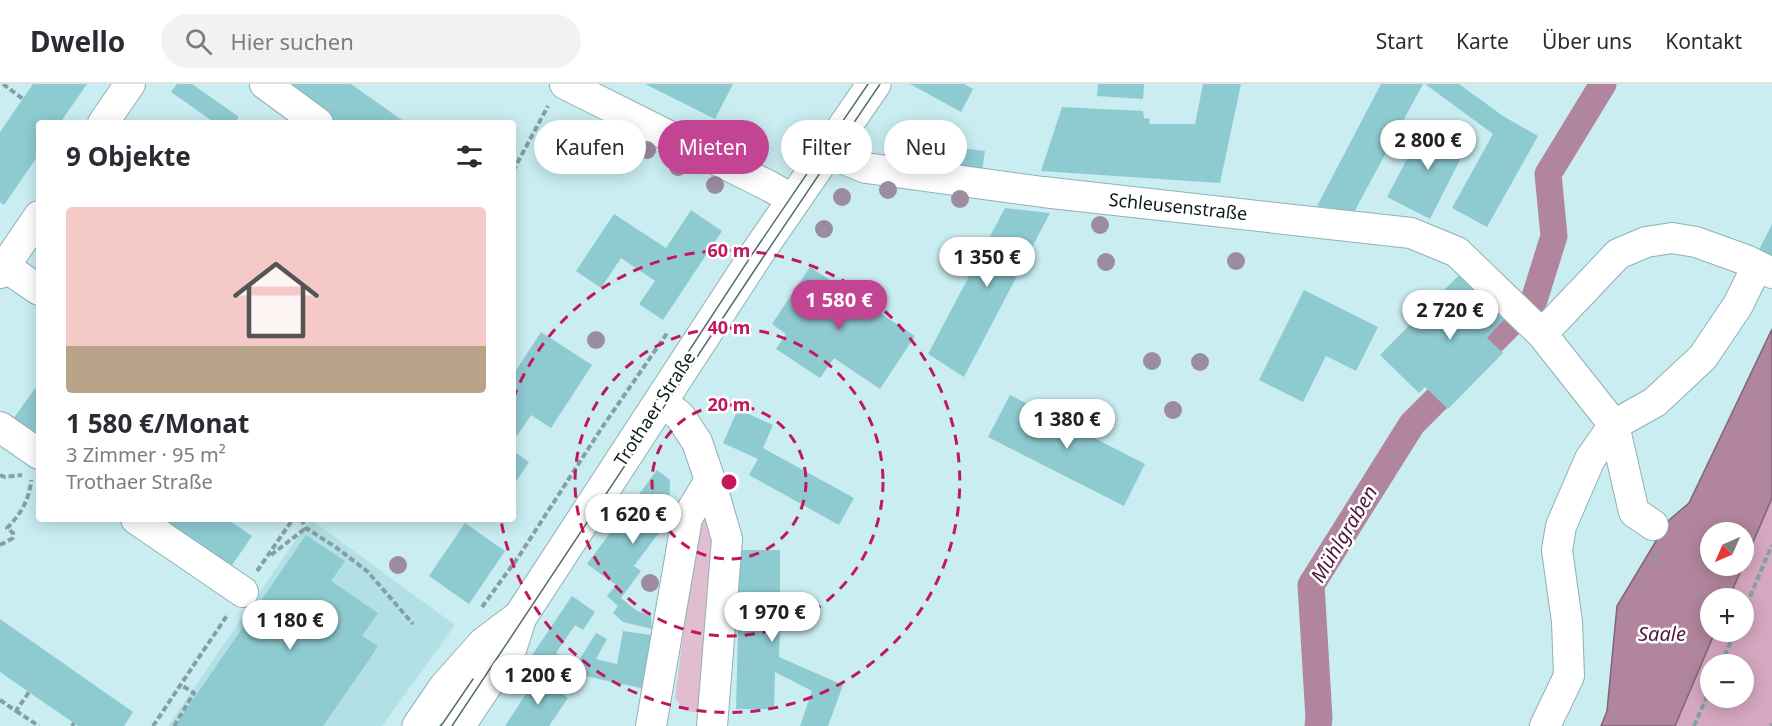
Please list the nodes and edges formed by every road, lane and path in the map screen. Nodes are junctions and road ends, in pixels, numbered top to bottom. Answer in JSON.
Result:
{"nodes":[{"id":1,"x":1,"y":84,"type":"edge"},
{"id":2,"x":130,"y":84,"type":"edge"},
{"id":3,"x":265,"y":84,"type":"edge"},
{"id":4,"x":874,"y":84,"type":"edge"},
{"id":5,"x":558,"y":94,"type":"edge"},
{"id":6,"x":23,"y":99,"type":"dead end"},
{"id":7,"x":105,"y":120,"type":"edge"},
{"id":8,"x":314,"y":120,"type":"edge"},
{"id":9,"x":849,"y":120,"type":"edge"},
{"id":10,"x":516,"y":166,"type":"edge"},
{"id":11,"x":872,"y":169,"type":"edge"},
{"id":12,"x":812,"y":174,"type":"edge"},
{"id":13,"x":794,"y":200,"type":"junction"},
{"id":14,"x":36,"y":220,"type":"edge"},
{"id":15,"x":1764,"y":269,"type":"edge"},
{"id":16,"x":2,"y":270,"type":"edge"},
{"id":17,"x":36,"y":288,"type":"edge"},
{"id":18,"x":674,"y":323,"type":"dead end"},
{"id":19,"x":1542,"y":334,"type":"junction"},
{"id":20,"x":661,"y":401,"type":"junction"},
{"id":21,"x":1614,"y":425,"type":"junction"},
{"id":22,"x":0,"y":427,"type":"edge"},
{"id":23,"x":34,"y":451,"type":"edge"},
{"id":24,"x":710,"y":480,"type":"junction"},
{"id":25,"x":140,"y":522,"type":"edge"},
{"id":26,"x":291,"y":522,"type":"edge"},
{"id":27,"x":303,"y":522,"type":"edge"},
{"id":28,"x":1653,"y":525,"type":"dead end"},
{"id":29,"x":306,"y":528,"type":"junction"},
{"id":30,"x":0,"y":545,"type":"edge"},
{"id":31,"x":1772,"y":545,"type":"edge"},
{"id":32,"x":266,"y":558,"type":"junction"},
{"id":33,"x":1754,"y":588,"type":"edge"},
{"id":34,"x":243,"y":591,"type":"junction"},
{"id":35,"x":478,"y":612,"type":"dead end"},
{"id":36,"x":520,"y":617,"type":"junction"},
{"id":37,"x":413,"y":624,"type":"dead end"},
{"id":38,"x":181,"y":685,"type":"junction"},
{"id":39,"x":29,"y":692,"type":"dead end"},
{"id":40,"x":0,"y":700,"type":"edge"},
{"id":41,"x":1702,"y":708,"type":"edge"},
{"id":42,"x":16,"y":711,"type":"junction"},
{"id":43,"x":39,"y":726,"type":"edge"},
{"id":44,"x":153,"y":726,"type":"edge"},
{"id":45,"x":174,"y":726,"type":"edge"},
{"id":46,"x":419,"y":726,"type":"edge"},
{"id":47,"x":458,"y":726,"type":"edge"},
{"id":48,"x":651,"y":726,"type":"edge"},
{"id":49,"x":712,"y":726,"type":"edge"},
{"id":50,"x":1545,"y":726,"type":"edge"},
{"id":51,"x":1694,"y":726,"type":"edge"}],
"edges":[{"from":1,"to":6,"type":"path"},
{"from":2,"to":7,"type":"street"},
{"from":3,"to":8,"type":"street"},
{"from":4,"to":9,"type":"main road","name":"Trothaer Straße"},
{"from":5,"to":10,"type":"path"},
{"from":5,"to":13,"type":"street"},
{"from":11,"to":19,"type":"street","name":"Schleusenstraße"},
{"from":12,"to":13,"type":"main road","name":"Trothaer Straße"},
{"from":13,"to":20,"type":"main road","name":"Trothaer Straße"},
{"from":14,"to":16,"type":"street"},
{"from":15,"to":19,"type":"street"},
{"from":15,"to":21,"type":"street"},
{"from":16,"to":17,"type":"street"},
{"from":18,"to":35,"type":"path"},
{"from":19,"to":21,"type":"street","name":"Schleusenstraße"},
{"from":20,"to":24,"type":"street"},
{"from":20,"to":36,"type":"main road","name":"Trothaer Straße"},
{"from":21,"to":28,"type":"street"},
{"from":21,"to":50,"type":"street"},
{"from":22,"to":23,"type":"street"},
{"from":23,"to":30,"type":"path"},
{"from":24,"to":48,"type":"street"},
{"from":24,"to":49,"type":"street"},
{"from":25,"to":34,"type":"street"},
{"from":26,"to":32,"type":"path"},
{"from":27,"to":29,"type":"path"},
{"from":29,"to":32,"type":"path"},
{"from":29,"to":37,"type":"path"},
{"from":31,"to":33,"type":"path"},
{"from":32,"to":34,"type":"path"},
{"from":34,"to":38,"type":"path"},
{"from":36,"to":46,"type":"main road","name":"Trothaer Straße"},
{"from":36,"to":47,"type":"main road","name":"Trothaer Straße"},
{"from":38,"to":44,"type":"path"},
{"from":38,"to":45,"type":"path"},
{"from":39,"to":42,"type":"path"},
{"from":40,"to":42,"type":"path"},
{"from":41,"to":51,"type":"path"},
{"from":42,"to":43,"type":"path"}]}
